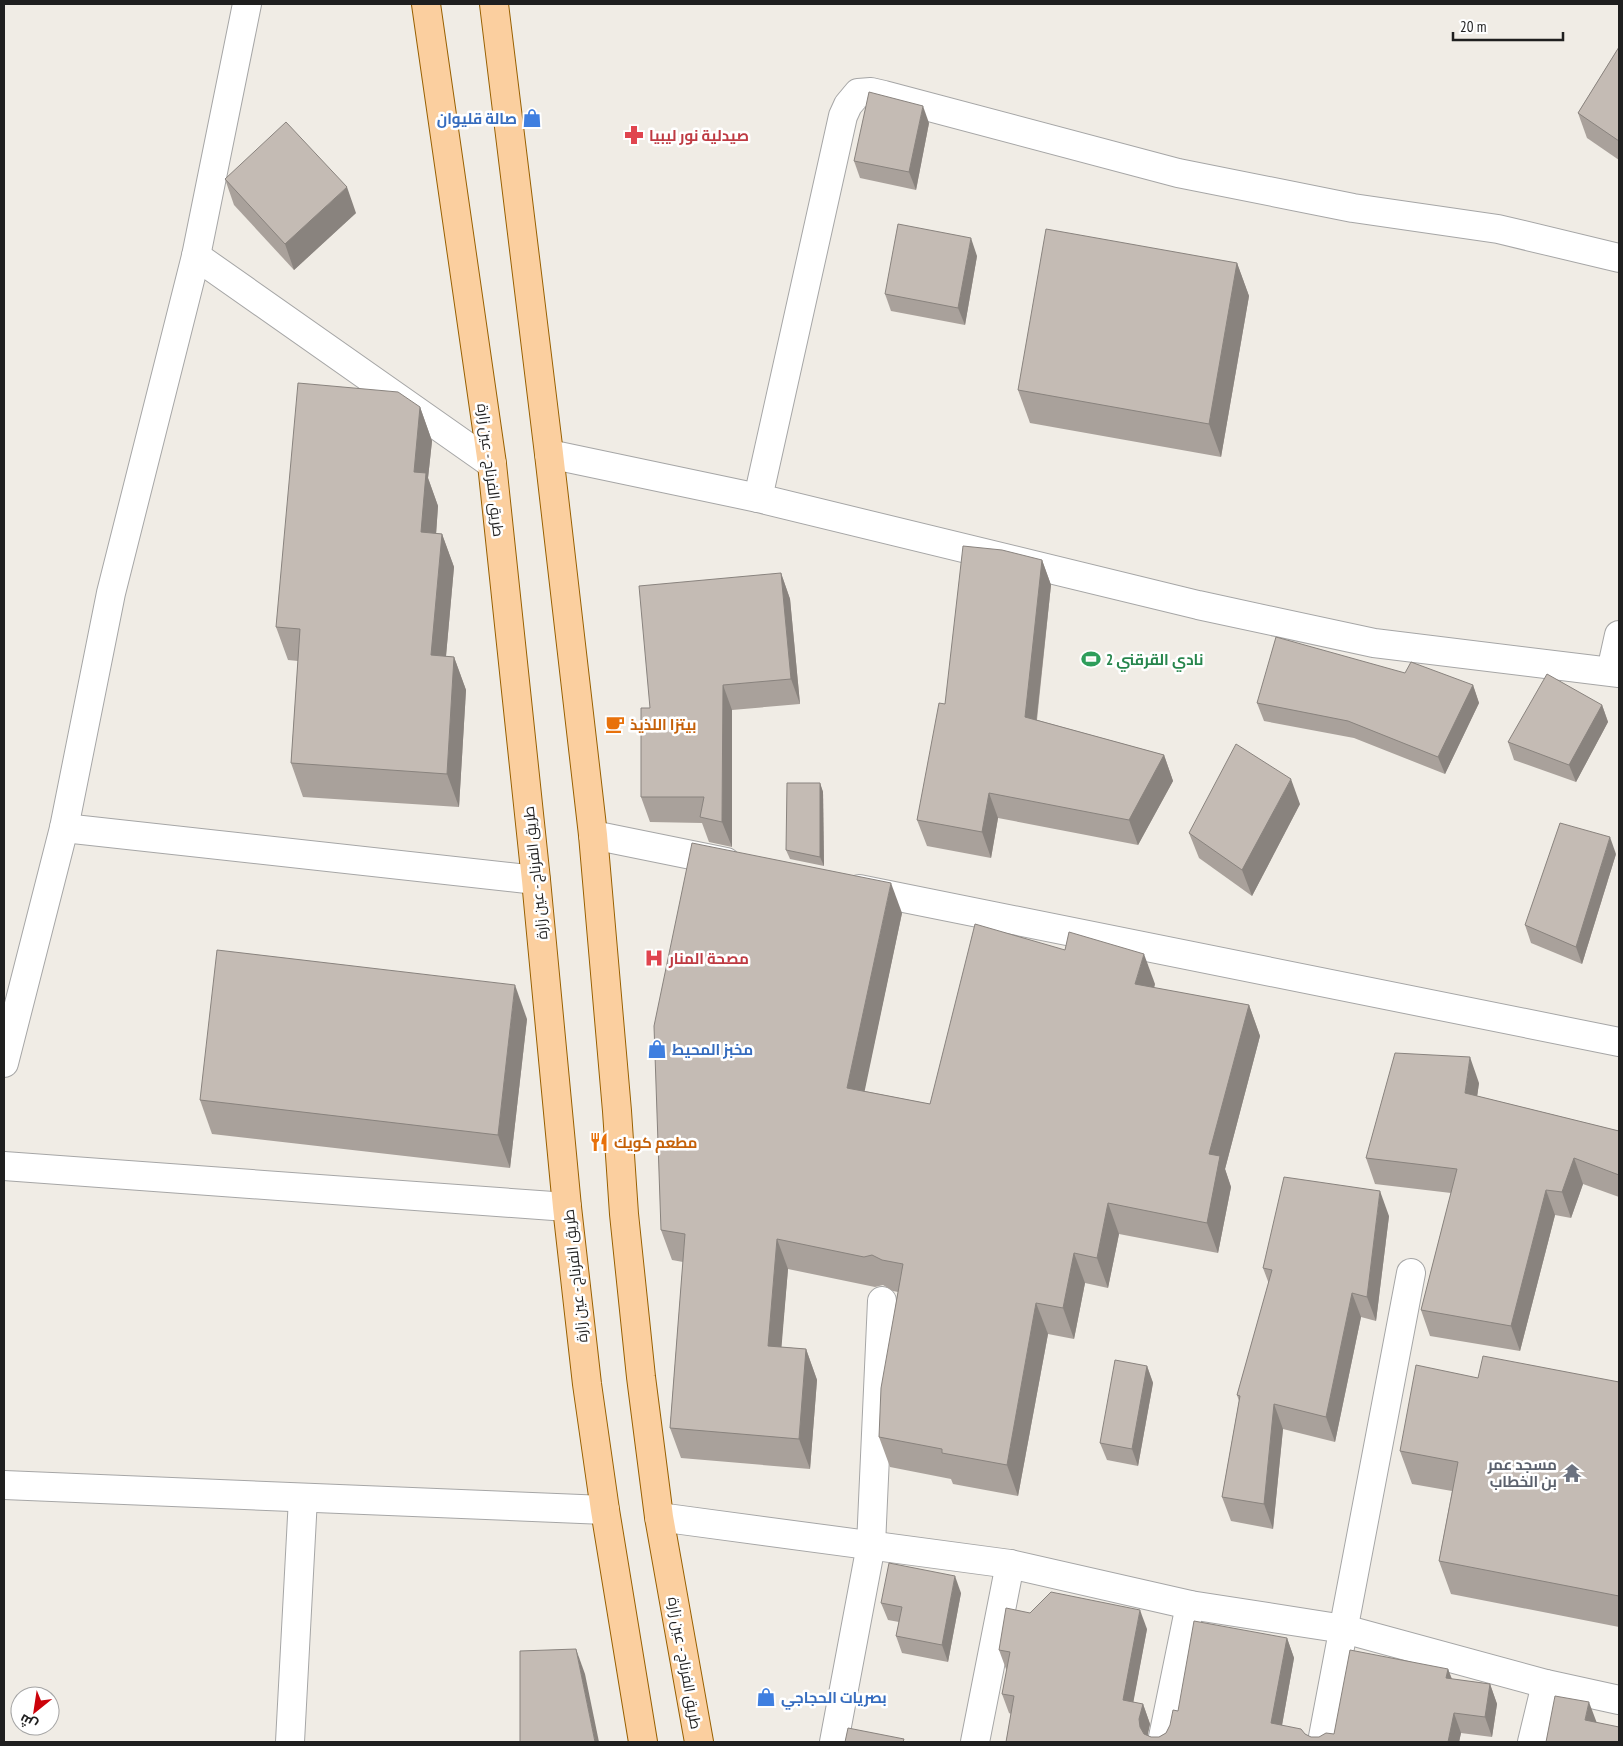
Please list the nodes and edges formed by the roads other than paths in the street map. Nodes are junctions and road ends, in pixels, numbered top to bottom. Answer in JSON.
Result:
{"nodes":[{"id":1,"x":247,"y":4,"type":"edge"},
{"id":2,"x":426,"y":4,"type":"edge"},
{"id":3,"x":494,"y":4,"type":"edge"},
{"id":4,"x":196,"y":256,"type":"junction"},
{"id":5,"x":1619,"y":258,"type":"edge"},
{"id":6,"x":549,"y":454,"type":"junction"},
{"id":7,"x":492,"y":464,"type":"junction"},
{"id":8,"x":758,"y":498,"type":"junction"},
{"id":9,"x":1619,"y":635,"type":"edge"},
{"id":10,"x":1615,"y":672,"type":"edge"},
{"id":11,"x":64,"y":828,"type":"junction"},
{"id":12,"x":594,"y":835,"type":"junction"},
{"id":13,"x":750,"y":867,"type":"edge"},
{"id":14,"x":536,"y":880,"type":"junction"},
{"id":15,"x":838,"y":884,"type":"edge"},
{"id":16,"x":1619,"y":1042,"type":"edge"},
{"id":17,"x":4,"y":1063,"type":"edge"},
{"id":18,"x":4,"y":1166,"type":"edge"},
{"id":19,"x":567,"y":1207,"type":"junction"},
{"id":20,"x":1411,"y":1273,"type":"dead end"},
{"id":21,"x":882,"y":1301,"type":"dead end"},
{"id":22,"x":4,"y":1486,"type":"edge"},
{"id":23,"x":303,"y":1498,"type":"junction"},
{"id":24,"x":605,"y":1510,"type":"junction"},
{"id":25,"x":659,"y":1516,"type":"junction"},
{"id":26,"x":871,"y":1545,"type":"junction"},
{"id":27,"x":1010,"y":1564,"type":"junction"},
{"id":28,"x":1190,"y":1605,"type":"junction"},
{"id":29,"x":1344,"y":1629,"type":"junction"},
{"id":30,"x":1546,"y":1684,"type":"junction"},
{"id":31,"x":1619,"y":1700,"type":"edge"},
{"id":32,"x":290,"y":1742,"type":"edge"},
{"id":33,"x":643,"y":1742,"type":"edge"},
{"id":34,"x":699,"y":1742,"type":"edge"},
{"id":35,"x":834,"y":1742,"type":"edge"},
{"id":36,"x":975,"y":1742,"type":"edge"},
{"id":37,"x":1162,"y":1742,"type":"edge"},
{"id":38,"x":1322,"y":1742,"type":"edge"},
{"id":39,"x":1532,"y":1742,"type":"edge"}],
"edges":[{"from":1,"to":4,"type":"street"},
{"from":2,"to":7,"type":"main road","name":"طريق الفرناج - عين زارة"},
{"from":3,"to":6,"type":"main road","name":"طريق الفرناج - عين زارة"},
{"from":4,"to":7,"type":"street"},
{"from":4,"to":11,"type":"street"},
{"from":5,"to":8,"type":"street"},
{"from":6,"to":8,"type":"street"},
{"from":6,"to":12,"type":"main road","name":"طريق الفرناج - عين زارة"},
{"from":7,"to":14,"type":"main road","name":"طريق الفرناج - عين زارة"},
{"from":8,"to":10,"type":"street"},
{"from":9,"to":10,"type":"street"},
{"from":11,"to":14,"type":"street"},
{"from":11,"to":17,"type":"street"},
{"from":12,"to":13,"type":"street"},
{"from":12,"to":25,"type":"main road","name":"طريق الفرناج - عين زارة"},
{"from":14,"to":19,"type":"main road","name":"طريق الفرناج - عين زارة"},
{"from":15,"to":16,"type":"street"},
{"from":18,"to":19,"type":"street"},
{"from":19,"to":24,"type":"main road","name":"طريق الفرناج - عين زارة"},
{"from":20,"to":29,"type":"street"},
{"from":21,"to":26,"type":"street"},
{"from":22,"to":23,"type":"street"},
{"from":23,"to":24,"type":"street"},
{"from":23,"to":32,"type":"street"},
{"from":24,"to":33,"type":"main road","name":"طريق الفرناج - عين زارة"},
{"from":25,"to":26,"type":"street"},
{"from":25,"to":34,"type":"main road","name":"طريق الفرناج - عين زارة"},
{"from":26,"to":27,"type":"street"},
{"from":26,"to":35,"type":"street"},
{"from":27,"to":28,"type":"street"},
{"from":27,"to":36,"type":"street"},
{"from":28,"to":29,"type":"street"},
{"from":28,"to":37,"type":"street"},
{"from":29,"to":30,"type":"street"},
{"from":29,"to":38,"type":"street"},
{"from":30,"to":31,"type":"street"},
{"from":30,"to":39,"type":"street"}]}
